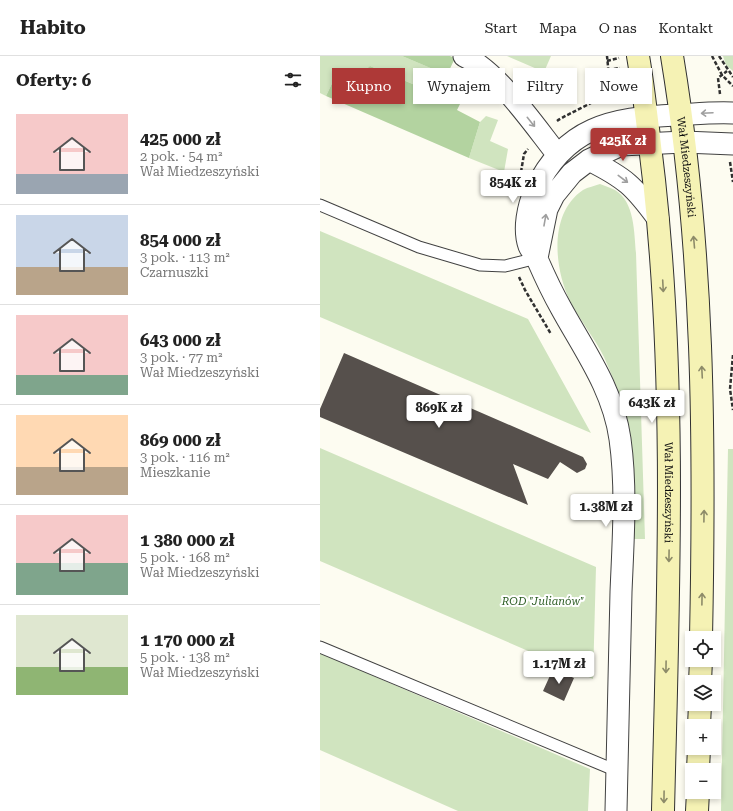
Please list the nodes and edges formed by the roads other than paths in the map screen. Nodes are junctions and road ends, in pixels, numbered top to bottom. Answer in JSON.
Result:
{"nodes":[{"id":1,"x":464,"y":56,"type":"edge"},
{"id":2,"x":672,"y":56,"type":"edge"},
{"id":3,"x":630,"y":57,"type":"edge"},
{"id":4,"x":733,"y":113,"type":"edge"},
{"id":5,"x":680,"y":114,"type":"junction"},
{"id":6,"x":647,"y":116,"type":"junction"},
{"id":7,"x":684,"y":142,"type":"junction"},
{"id":8,"x":650,"y":143,"type":"junction"},
{"id":9,"x":733,"y":144,"type":"edge"},
{"id":10,"x":557,"y":154,"type":"junction"},
{"id":11,"x":589,"y":160,"type":"junction"},
{"id":12,"x":320,"y":205,"type":"edge"},
{"id":13,"x":658,"y":219,"type":"junction"},
{"id":14,"x":537,"y":258,"type":"junction"},
{"id":15,"x":701,"y":631,"type":"edge"},
{"id":16,"x":320,"y":647,"type":"edge"},
{"id":17,"x":617,"y":771,"type":"junction"},
{"id":18,"x":698,"y":799,"type":"edge"},
{"id":19,"x":616,"y":811,"type":"edge"},
{"id":20,"x":663,"y":811,"type":"edge"},
{"id":21,"x":697,"y":811,"type":"edge"}],
"edges":[{"from":1,"to":10,"type":"street","one_way":true},
{"from":2,"to":5,"type":"main road","name":"Wał Miedzeszyński"},
{"from":3,"to":6,"type":"main road","name":"Wał Miedzeszyński"},
{"from":4,"to":5,"type":"street","one_way":true},
{"from":5,"to":6,"type":"street"},
{"from":5,"to":7,"type":"main road","name":"Wał Miedzeszyński"},
{"from":6,"to":8,"type":"main road","name":"Wał Miedzeszyński"},
{"from":6,"to":10,"type":"street"},
{"from":7,"to":8,"type":"street"},
{"from":7,"to":9,"type":"street"},
{"from":15,"to":7,"type":"main road","name":"Wał Miedzeszyński","one_way":true},
{"from":8,"to":11,"type":"street"},
{"from":8,"to":13,"type":"main road","name":"Wał Miedzeszyński"},
{"from":10,"to":14,"type":"street"},
{"from":11,"to":13,"type":"street","one_way":true},
{"from":14,"to":11,"type":"street","one_way":true},
{"from":12,"to":14,"type":"lane"},
{"from":13,"to":20,"type":"main road","name":"Wał Miedzeszyński","one_way":true},
{"from":14,"to":17,"type":"street"},
{"from":16,"to":17,"type":"lane"},
{"from":17,"to":19,"type":"street"},
{"from":18,"to":21,"type":"main road"}]}
